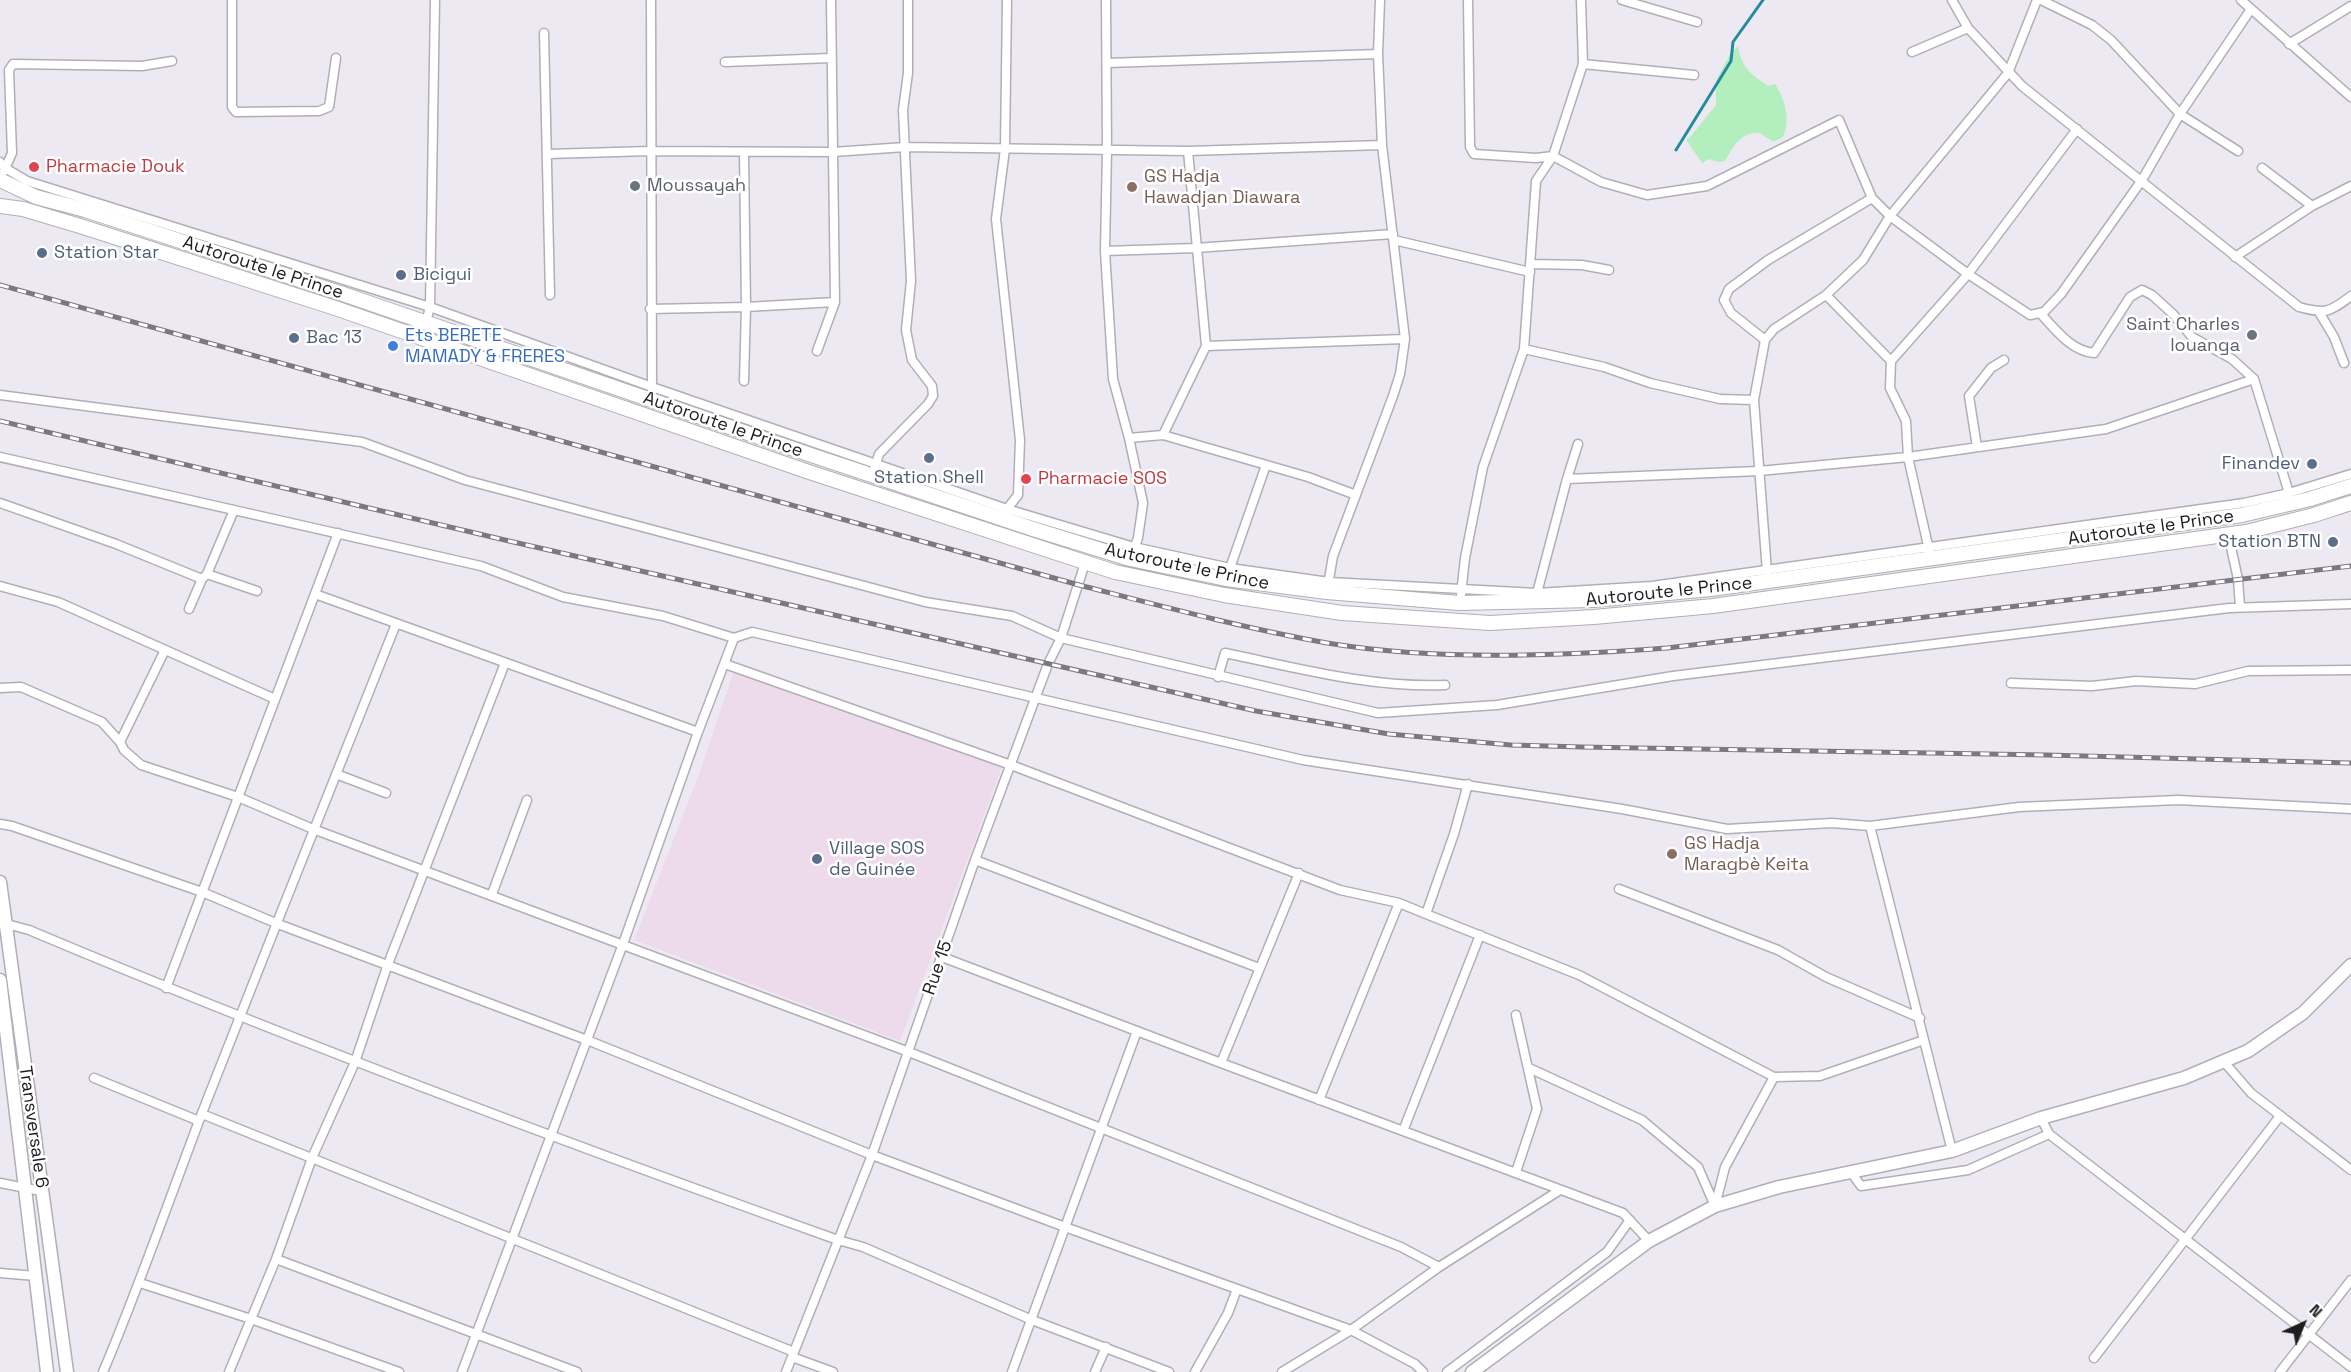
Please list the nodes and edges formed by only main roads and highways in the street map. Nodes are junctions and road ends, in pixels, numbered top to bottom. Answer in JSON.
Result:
{"nodes":[{"id":1,"x":1,"y":172,"type":"edge"},
{"id":2,"x":0,"y":206,"type":"edge"},
{"id":3,"x":2351,"y":486,"type":"edge"},
{"id":4,"x":2351,"y":503,"type":"edge"},
{"id":5,"x":0,"y":882,"type":"edge"},
{"id":6,"x":2,"y":923,"type":"edge"},
{"id":7,"x":2351,"y":965,"type":"edge"},
{"id":8,"x":0,"y":980,"type":"edge"},
{"id":9,"x":47,"y":1372,"type":"edge"},
{"id":10,"x":67,"y":1372,"type":"edge"},
{"id":11,"x":1472,"y":1372,"type":"edge"}],
"edges":[{"from":1,"to":3,"type":"main road","name":"Autoroute le Prince"},
{"from":2,"to":4,"type":"main road","name":"Autoroute le Prince"},
{"from":5,"to":6,"type":"main road","name":"Transversale 6"},
{"from":6,"to":10,"type":"main road","name":"Transversale 6"},
{"from":7,"to":11,"type":"main road"},
{"from":8,"to":9,"type":"main road","name":"Transversale 6"}]}
